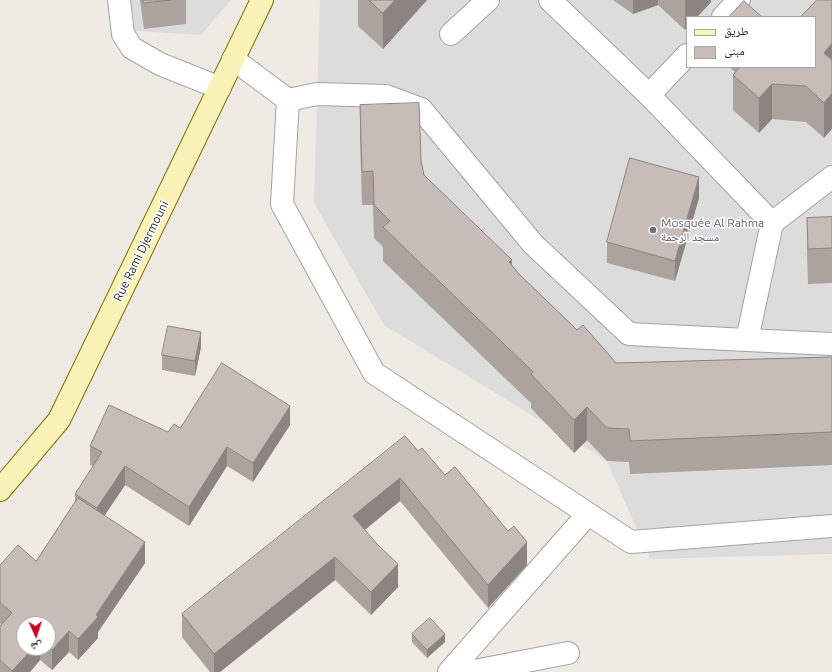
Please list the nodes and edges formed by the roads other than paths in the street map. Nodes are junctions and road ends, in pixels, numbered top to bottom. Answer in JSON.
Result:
{"nodes":[{"id":1,"x":120,"y":0,"type":"edge"},
{"id":2,"x":262,"y":0,"type":"edge"},
{"id":3,"x":488,"y":0,"type":"edge"},
{"id":4,"x":550,"y":0,"type":"edge"},
{"id":5,"x":739,"y":0,"type":"edge"},
{"id":6,"x":724,"y":16,"type":"edge"},
{"id":7,"x":451,"y":34,"type":"dead end"},
{"id":8,"x":686,"y":56,"type":"edge"},
{"id":9,"x":233,"y":59,"type":"junction"},
{"id":10,"x":220,"y":88,"type":"junction"},
{"id":11,"x":648,"y":95,"type":"junction"},
{"id":12,"x":288,"y":100,"type":"junction"},
{"id":13,"x":832,"y":177,"type":"edge"},
{"id":14,"x":772,"y":223,"type":"junction"},
{"id":15,"x":747,"y":340,"type":"junction"},
{"id":16,"x":832,"y":344,"type":"edge"},
{"id":17,"x":0,"y":490,"type":"edge"},
{"id":18,"x":588,"y":514,"type":"junction"},
{"id":19,"x":832,"y":526,"type":"edge"},
{"id":20,"x":568,"y":653,"type":"dead end"},
{"id":21,"x":449,"y":672,"type":"edge"},
{"id":22,"x":469,"y":672,"type":"edge"}],
"edges":[{"from":1,"to":10,"type":"street"},
{"from":2,"to":9,"type":"main road","name":"Rue Rami Djermouni"},
{"from":3,"to":7,"type":"street"},
{"from":4,"to":11,"type":"street"},
{"from":5,"to":6,"type":"street"},
{"from":8,"to":11,"type":"street"},
{"from":9,"to":10,"type":"main road","name":"Rue Rami Djermouni"},
{"from":9,"to":12,"type":"street"},
{"from":10,"to":17,"type":"main road","name":"Rue Rami Djermouni"},
{"from":11,"to":14,"type":"street"},
{"from":12,"to":15,"type":"street"},
{"from":12,"to":18,"type":"street"},
{"from":13,"to":14,"type":"street"},
{"from":14,"to":15,"type":"street"},
{"from":15,"to":16,"type":"street"},
{"from":18,"to":19,"type":"street"},
{"from":18,"to":21,"type":"street"},
{"from":20,"to":22,"type":"street"}]}
